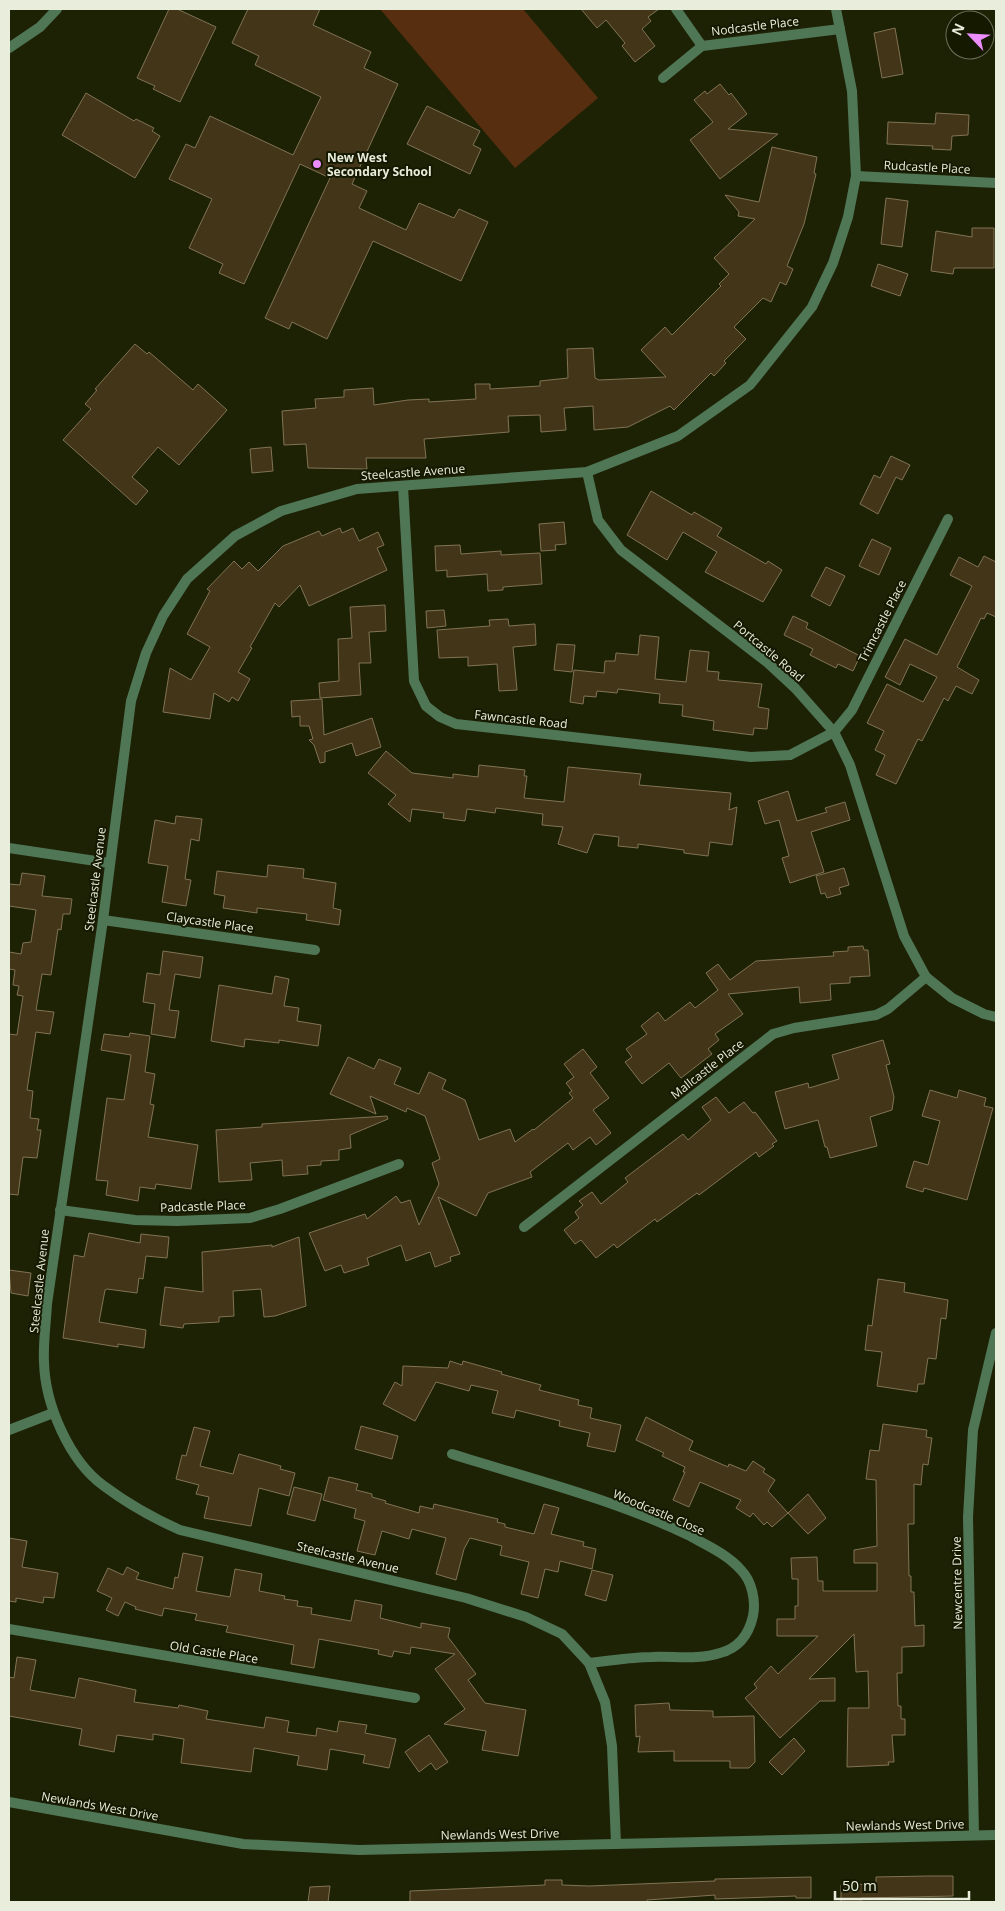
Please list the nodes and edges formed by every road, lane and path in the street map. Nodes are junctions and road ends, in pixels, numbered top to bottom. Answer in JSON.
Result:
{"nodes":[{"id":1,"x":58,"y":9,"type":"edge"},
{"id":2,"x":676,"y":9,"type":"edge"},
{"id":3,"x":836,"y":9,"type":"edge"},
{"id":4,"x":840,"y":28,"type":"junction"},
{"id":5,"x":702,"y":46,"type":"junction"},
{"id":6,"x":9,"y":48,"type":"edge"},
{"id":7,"x":663,"y":78,"type":"dead end"},
{"id":8,"x":856,"y":176,"type":"junction"},
{"id":9,"x":996,"y":183,"type":"edge"},
{"id":10,"x":587,"y":472,"type":"junction"},
{"id":11,"x":403,"y":486,"type":"junction"},
{"id":12,"x":948,"y":519,"type":"dead end"},
{"id":13,"x":834,"y":732,"type":"junction"},
{"id":14,"x":9,"y":848,"type":"edge"},
{"id":15,"x":109,"y":863,"type":"junction"},
{"id":16,"x":103,"y":920,"type":"junction"},
{"id":17,"x":315,"y":950,"type":"dead end"},
{"id":18,"x":926,"y":977,"type":"junction"},
{"id":19,"x":996,"y":1017,"type":"edge"},
{"id":20,"x":399,"y":1164,"type":"dead end"},
{"id":21,"x":60,"y":1210,"type":"junction"},
{"id":22,"x":524,"y":1227,"type":"dead end"},
{"id":23,"x":996,"y":1334,"type":"edge"},
{"id":24,"x":53,"y":1413,"type":"junction"},
{"id":25,"x":9,"y":1430,"type":"edge"},
{"id":26,"x":452,"y":1454,"type":"dead end"},
{"id":27,"x":9,"y":1629,"type":"edge"},
{"id":28,"x":588,"y":1664,"type":"junction"},
{"id":29,"x":415,"y":1698,"type":"dead end"},
{"id":30,"x":9,"y":1802,"type":"edge"},
{"id":31,"x":974,"y":1835,"type":"junction"},
{"id":32,"x":996,"y":1835,"type":"edge"},
{"id":33,"x":616,"y":1844,"type":"junction"}],
"edges":[{"from":1,"to":6,"type":"street"},
{"from":2,"to":5,"type":"street","name":"Nodcastle Place"},
{"from":3,"to":4,"type":"street","name":"Steelcastle Avenue"},
{"from":4,"to":5,"type":"street","name":"Nodcastle Place"},
{"from":4,"to":8,"type":"street","name":"Steelcastle Avenue"},
{"from":5,"to":7,"type":"street","name":"Nodcastle Place"},
{"from":8,"to":9,"type":"street","name":"Rudcastle Place"},
{"from":8,"to":10,"type":"street","name":"Steelcastle Avenue"},
{"from":10,"to":11,"type":"street","name":"Steelcastle Avenue"},
{"from":10,"to":13,"type":"street","name":"Portcastle Road"},
{"from":11,"to":13,"type":"street","name":"Fawncastle Road"},
{"from":11,"to":15,"type":"street","name":"Steelcastle Avenue"},
{"from":12,"to":13,"type":"street","name":"Trimcastle Place"},
{"from":13,"to":18,"type":"street","name":"Portcastle Road"},
{"from":14,"to":15,"type":"street"},
{"from":15,"to":16,"type":"street","name":"Steelcastle Avenue"},
{"from":16,"to":17,"type":"street","name":"Claycastle Place"},
{"from":16,"to":21,"type":"street","name":"Steelcastle Avenue"},
{"from":18,"to":19,"type":"street","name":"Portcastle Road"},
{"from":18,"to":22,"type":"street","name":"Mallcastle Place"},
{"from":20,"to":21,"type":"street","name":"Padcastle Place"},
{"from":21,"to":24,"type":"street","name":"Steelcastle Avenue"},
{"from":23,"to":31,"type":"street","name":"Newcentre Drive"},
{"from":24,"to":25,"type":"street"},
{"from":24,"to":28,"type":"street","name":"Steelcastle Avenue"},
{"from":26,"to":28,"type":"street","name":"Woodcastle Close"},
{"from":27,"to":29,"type":"street","name":"Old Castle Place"},
{"from":28,"to":33,"type":"street","name":"Steelcastle Avenue"},
{"from":30,"to":33,"type":"street","name":"Newlands West Drive"},
{"from":31,"to":32,"type":"street","name":"Newlands West Drive"},
{"from":31,"to":33,"type":"street","name":"Newlands West Drive"}]}
